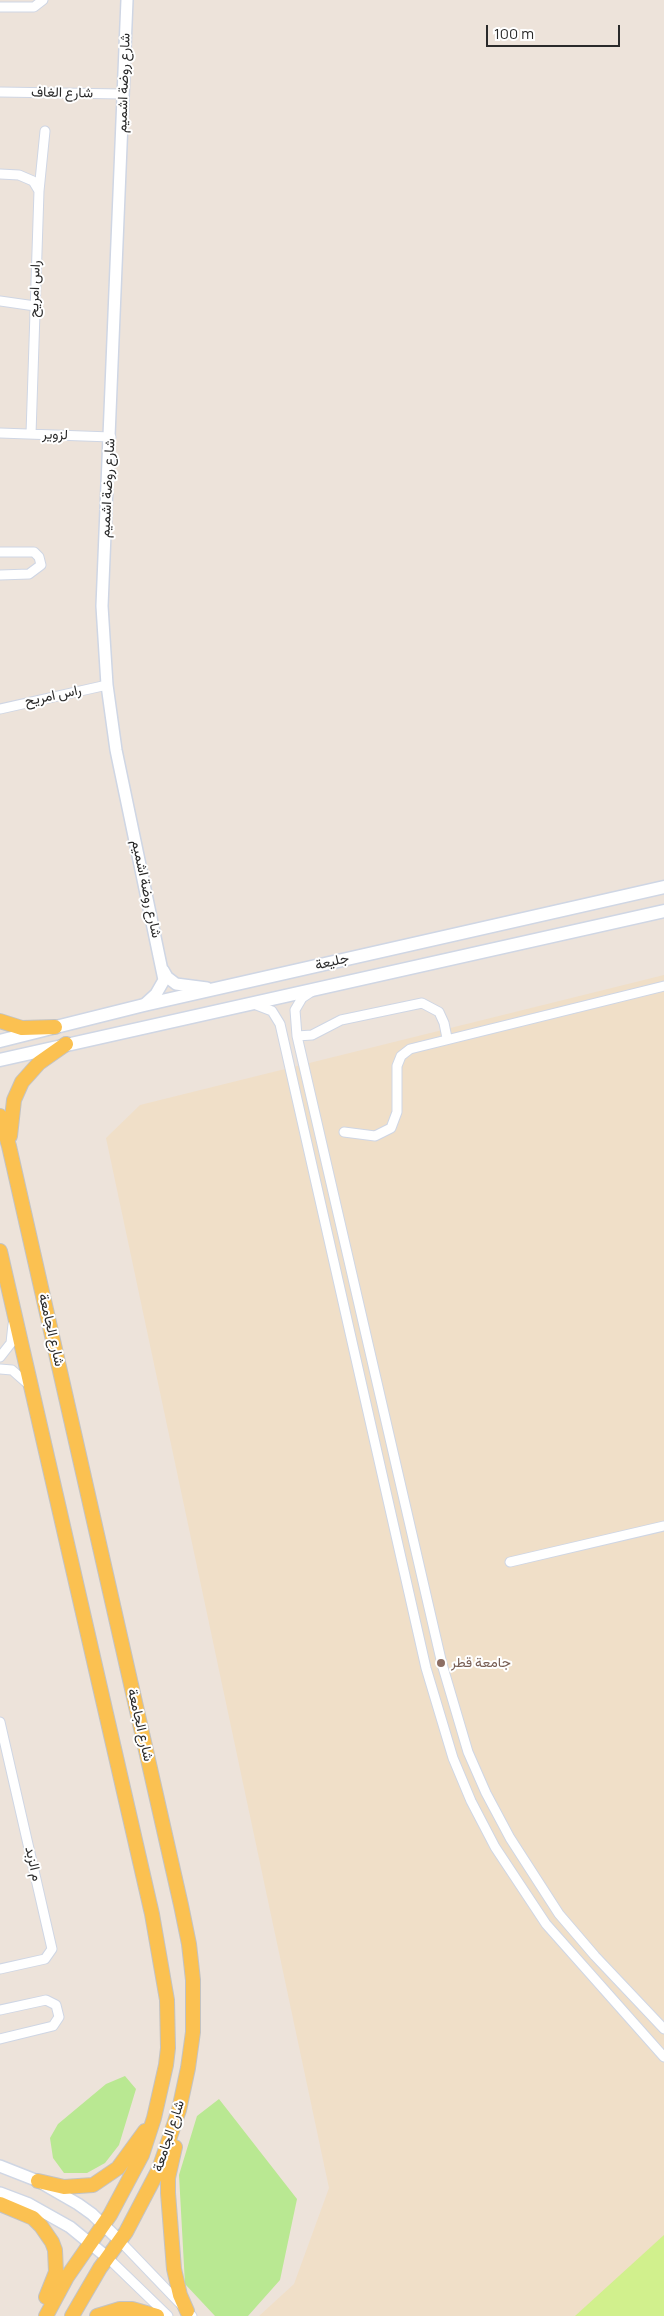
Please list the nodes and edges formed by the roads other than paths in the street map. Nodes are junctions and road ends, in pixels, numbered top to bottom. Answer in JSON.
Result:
{"nodes":[{"id":1,"x":43,"y":0,"type":"edge"},
{"id":2,"x":127,"y":0,"type":"edge"},
{"id":3,"x":0,"y":7,"type":"edge"},
{"id":4,"x":0,"y":92,"type":"edge"},
{"id":5,"x":123,"y":94,"type":"junction"},
{"id":6,"x":45,"y":131,"type":"dead end"},
{"id":7,"x":0,"y":174,"type":"edge"},
{"id":8,"x":39,"y":190,"type":"junction"},
{"id":9,"x":0,"y":301,"type":"edge"},
{"id":10,"x":35,"y":306,"type":"junction"},
{"id":11,"x":0,"y":433,"type":"edge"},
{"id":12,"x":31,"y":434,"type":"junction"},
{"id":13,"x":111,"y":437,"type":"junction"},
{"id":14,"x":0,"y":552,"type":"edge"},
{"id":15,"x":0,"y":575,"type":"edge"},
{"id":16,"x":107,"y":685,"type":"junction"},
{"id":17,"x":0,"y":709,"type":"edge"},
{"id":18,"x":664,"y":887,"type":"edge"},
{"id":19,"x":664,"y":912,"type":"edge"},
{"id":20,"x":163,"y":970,"type":"junction"},
{"id":21,"x":664,"y":986,"type":"edge"},
{"id":22,"x":213,"y":989,"type":"junction"},
{"id":23,"x":316,"y":989,"type":"junction"},
{"id":24,"x":252,"y":1003,"type":"junction"},
{"id":25,"x":144,"y":1004,"type":"junction"},
{"id":26,"x":0,"y":1021,"type":"edge"},
{"id":27,"x":55,"y":1027,"type":"junction"},
{"id":28,"x":297,"y":1036,"type":"junction"},
{"id":29,"x":447,"y":1038,"type":"junction"},
{"id":30,"x":0,"y":1041,"type":"edge"},
{"id":31,"x":66,"y":1044,"type":"junction"},
{"id":32,"x":301,"y":1052,"type":"junction"},
{"id":33,"x":286,"y":1055,"type":"junction"},
{"id":34,"x":0,"y":1060,"type":"edge"},
{"id":35,"x":0,"y":1116,"type":"edge"},
{"id":36,"x":344,"y":1132,"type":"dead end"},
{"id":37,"x":9,"y":1146,"type":"junction"},
{"id":38,"x":0,"y":1250,"type":"edge"},
{"id":39,"x":12,"y":1304,"type":"junction"},
{"id":40,"x":0,"y":1357,"type":"edge"},
{"id":41,"x":0,"y":1369,"type":"edge"},
{"id":42,"x":37,"y":1410,"type":"junction"},
{"id":43,"x":664,"y":1526,"type":"edge"},
{"id":44,"x":510,"y":1562,"type":"dead end"},
{"id":45,"x":0,"y":1722,"type":"edge"},
{"id":46,"x":0,"y":1970,"type":"edge"},
{"id":47,"x":0,"y":2010,"type":"edge"},
{"id":48,"x":664,"y":2029,"type":"edge"},
{"id":49,"x":0,"y":2039,"type":"edge"},
{"id":50,"x":664,"y":2057,"type":"edge"},
{"id":51,"x":154,"y":2118,"type":"junction"},
{"id":52,"x":174,"y":2126,"type":"junction"},
{"id":53,"x":0,"y":2166,"type":"edge"},
{"id":54,"x":38,"y":2181,"type":"junction"},
{"id":55,"x":0,"y":2193,"type":"edge"},
{"id":56,"x":0,"y":2204,"type":"edge"},
{"id":57,"x":104,"y":2225,"type":"junction"},
{"id":58,"x":120,"y":2241,"type":"junction"},
{"id":59,"x":91,"y":2242,"type":"junction"},
{"id":60,"x":108,"y":2258,"type":"junction"},
{"id":61,"x":190,"y":2313,"type":"edge"},
{"id":62,"x":38,"y":2316,"type":"edge"},
{"id":63,"x":46,"y":2316,"type":"edge"},
{"id":64,"x":72,"y":2316,"type":"edge"},
{"id":65,"x":97,"y":2316,"type":"edge"},
{"id":66,"x":157,"y":2316,"type":"edge"},
{"id":67,"x":168,"y":2316,"type":"edge"}],
"edges":[{"from":1,"to":3,"type":"street"},
{"from":2,"to":5,"type":"street","name":"شارع روضة اشميم"},
{"from":4,"to":5,"type":"street","name":"شارع الغاف"},
{"from":5,"to":13,"type":"street","name":"شارع روضة اشميم"},
{"from":6,"to":8,"type":"street","name":"راس امريح"},
{"from":7,"to":8,"type":"street"},
{"from":8,"to":10,"type":"street","name":"راس امريح"},
{"from":9,"to":10,"type":"street"},
{"from":10,"to":12,"type":"street","name":"راس امريح"},
{"from":11,"to":12,"type":"street","name":"لزوير"},
{"from":12,"to":13,"type":"street","name":"لزوير"},
{"from":13,"to":16,"type":"street","name":"شارع روضة اشميم"},
{"from":14,"to":15,"type":"street"},
{"from":16,"to":17,"type":"street","name":"راس امريح"},
{"from":16,"to":20,"type":"street","name":"شارع روضة اشميم"},
{"from":18,"to":22,"type":"main road","name":"جليعة"},
{"from":19,"to":23,"type":"main road","name":"جليعة"},
{"from":20,"to":22,"type":"street"},
{"from":20,"to":25,"type":"street","name":"شارع روضة اشميم"},
{"from":21,"to":29,"type":"street"},
{"from":22,"to":25,"type":"main road","name":"جليعة"},
{"from":23,"to":24,"type":"main road","name":"جليعة"},
{"from":23,"to":28,"type":"street"},
{"from":24,"to":31,"type":"main road","name":"جليعة"},
{"from":24,"to":33,"type":"street"},
{"from":25,"to":27,"type":"main road","name":"جليعة"},
{"from":26,"to":27,"type":"main road"},
{"from":27,"to":30,"type":"main road","name":"جليعة"},
{"from":28,"to":29,"type":"street"},
{"from":28,"to":32,"type":"street"},
{"from":29,"to":36,"type":"street"},
{"from":31,"to":34,"type":"main road","name":"جليعة"},
{"from":31,"to":37,"type":"main road"},
{"from":32,"to":33,"type":"street"},
{"from":32,"to":48,"type":"street"},
{"from":33,"to":50,"type":"street"},
{"from":35,"to":37,"type":"main road","name":"شارع الجامعة"},
{"from":37,"to":52,"type":"main road","name":"شارع الجامعة"},
{"from":38,"to":39,"type":"main road","name":"شارع الجامعة"},
{"from":39,"to":40,"type":"street"},
{"from":39,"to":42,"type":"main road","name":"شارع الجامعة"},
{"from":41,"to":42,"type":"street"},
{"from":42,"to":51,"type":"main road","name":"شارع الجامعة"},
{"from":43,"to":44,"type":"street"},
{"from":45,"to":46,"type":"street","name":"م الزبد"},
{"from":47,"to":49,"type":"street"},
{"from":51,"to":54,"type":"main road"},
{"from":51,"to":57,"type":"main road","name":"شارع الجامعة"},
{"from":52,"to":58,"type":"main road","name":"شارع الجامعة"},
{"from":52,"to":61,"type":"main road"},
{"from":53,"to":54,"type":"street"},
{"from":54,"to":57,"type":"street"},
{"from":55,"to":59,"type":"street"},
{"from":56,"to":62,"type":"main road"},
{"from":57,"to":58,"type":"street"},
{"from":57,"to":59,"type":"main road","name":"شارع الجامعة"},
{"from":58,"to":60,"type":"main road","name":"شارع الجامعة"},
{"from":58,"to":61,"type":"street"},
{"from":59,"to":60,"type":"street"},
{"from":59,"to":63,"type":"main road","name":"شارع الجامعة"},
{"from":60,"to":64,"type":"main road","name":"شارع الجامعة"},
{"from":60,"to":67,"type":"street"},
{"from":65,"to":66,"type":"main road"}]}
